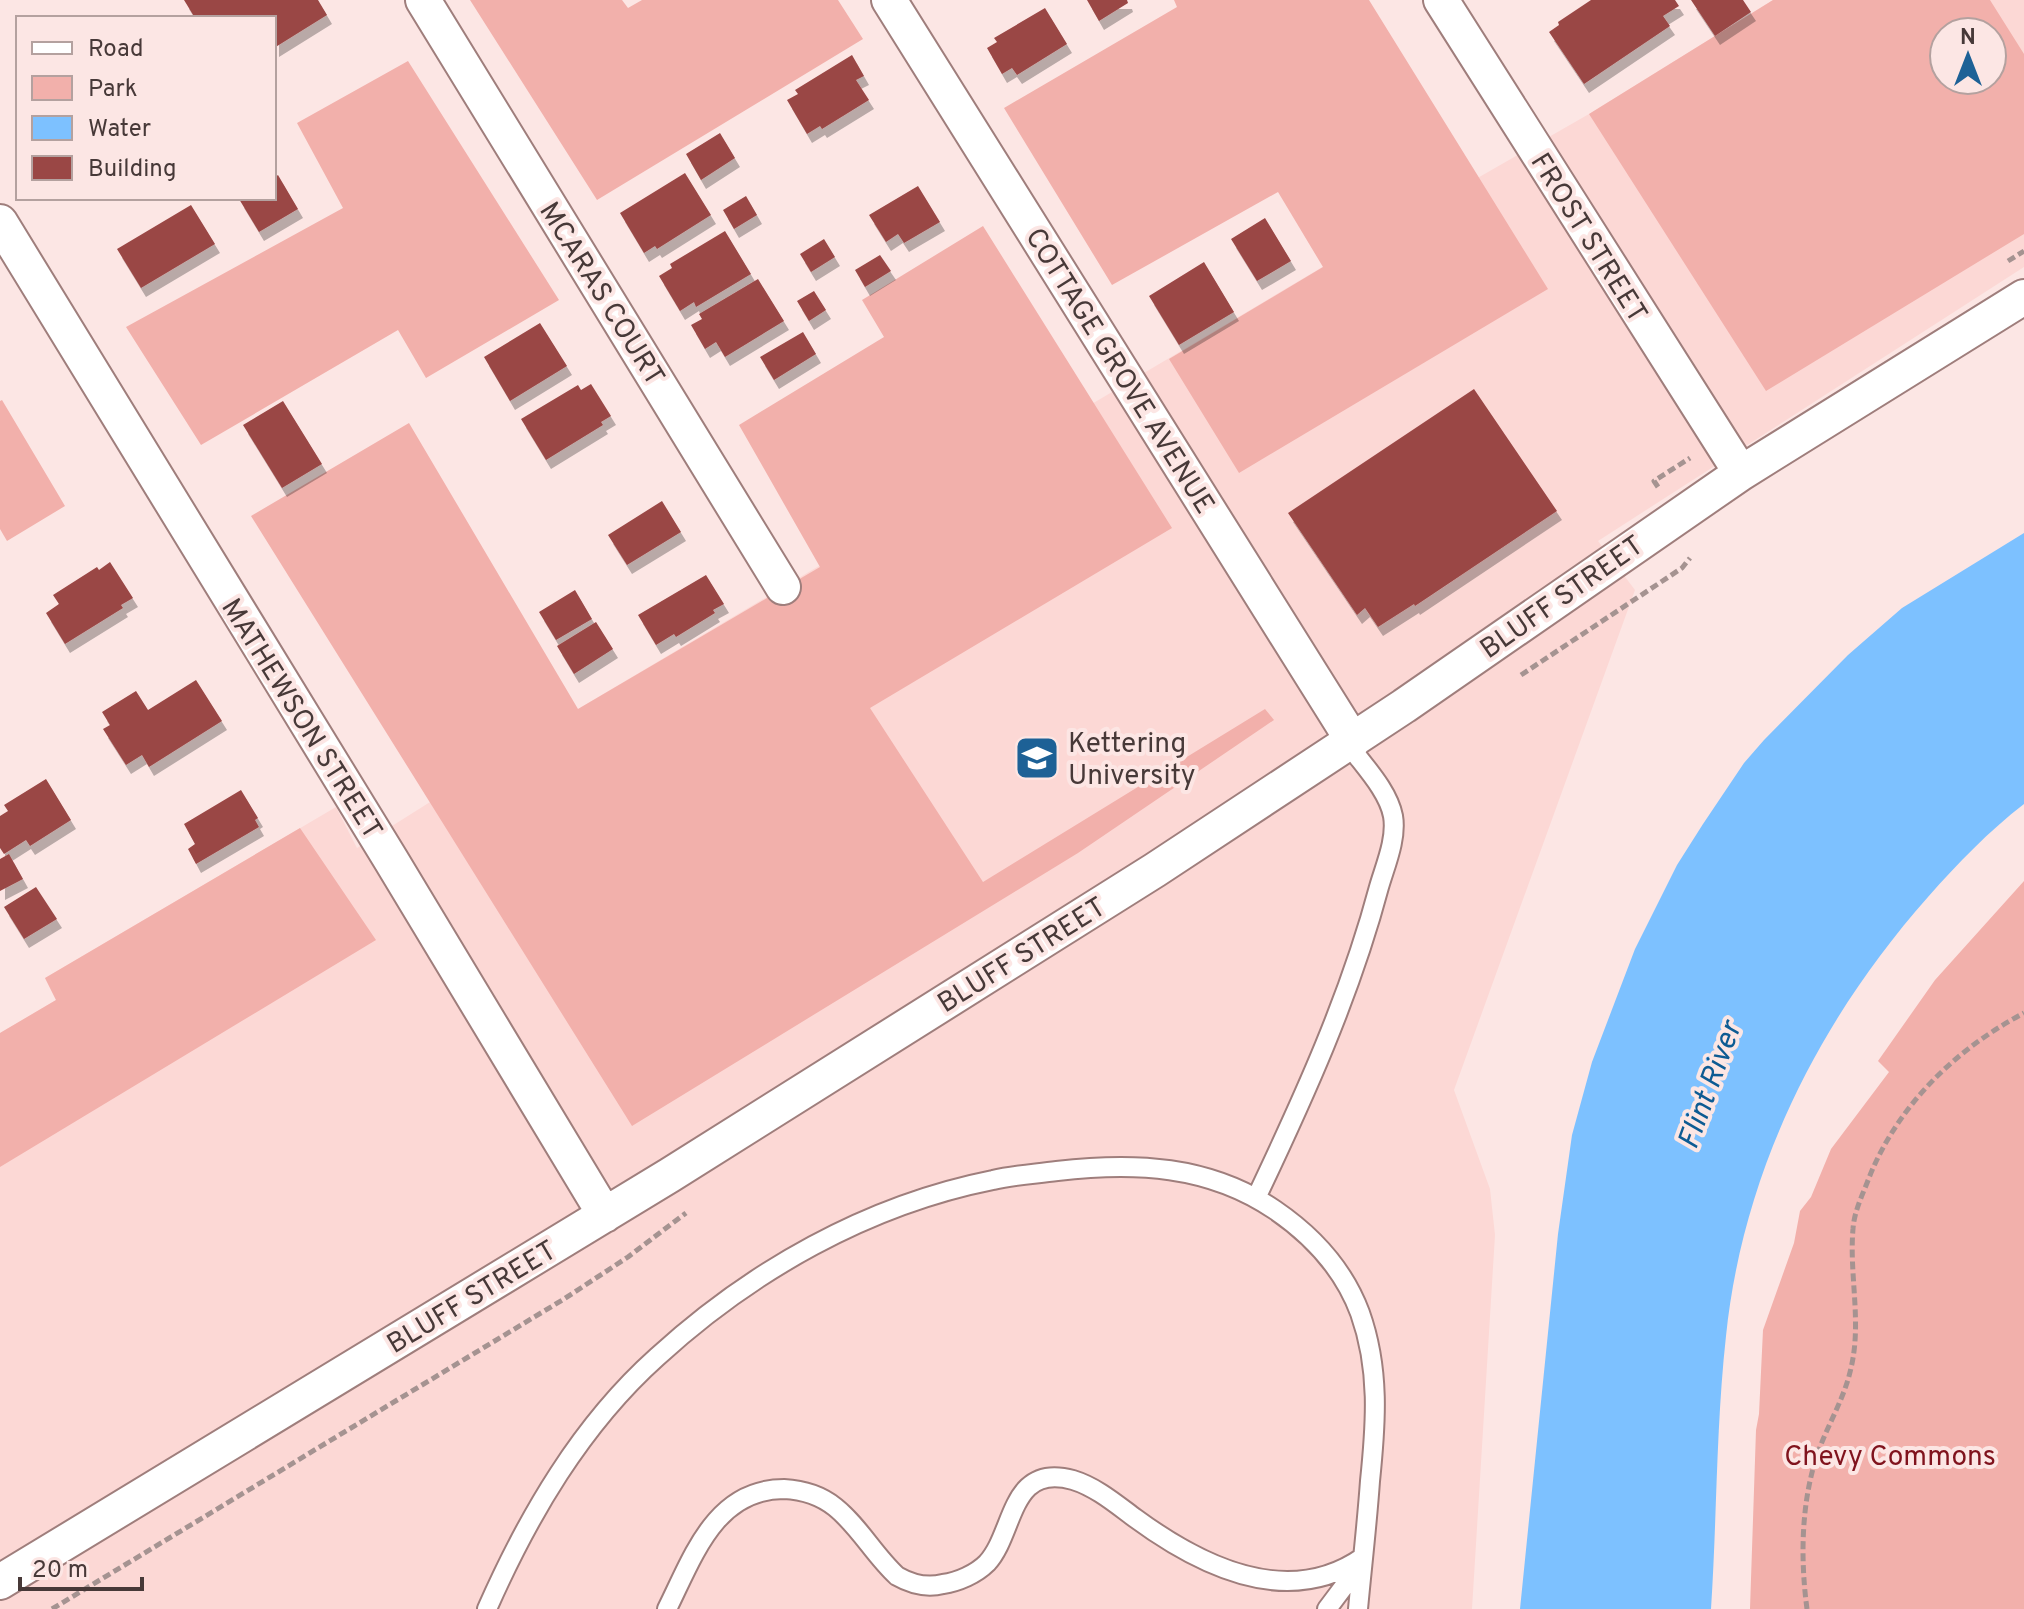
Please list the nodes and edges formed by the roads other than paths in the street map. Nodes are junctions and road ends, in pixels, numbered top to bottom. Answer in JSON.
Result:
{"nodes":[{"id":1,"x":423,"y":0,"type":"edge"},
{"id":2,"x":889,"y":0,"type":"edge"},
{"id":3,"x":1441,"y":0,"type":"edge"},
{"id":4,"x":0,"y":222,"type":"edge"},
{"id":5,"x":2024,"y":297,"type":"edge"},
{"id":6,"x":1741,"y":473,"type":"junction"},
{"id":7,"x":783,"y":587,"type":"dead end"},
{"id":8,"x":1350,"y":742,"type":"junction"},
{"id":9,"x":1256,"y":1198,"type":"junction"},
{"id":10,"x":605,"y":1215,"type":"junction"},
{"id":11,"x":1363,"y":1557,"type":"junction"},
{"id":12,"x":0,"y":1582,"type":"edge"},
{"id":13,"x":487,"y":1609,"type":"edge"},
{"id":14,"x":667,"y":1609,"type":"edge"},
{"id":15,"x":1327,"y":1609,"type":"edge"},
{"id":16,"x":1358,"y":1609,"type":"edge"}],
"edges":[{"from":1,"to":7,"type":"street","name":"MCARAS COURT"},
{"from":2,"to":8,"type":"street","name":"COTTAGE GROVE AVENUE"},
{"from":3,"to":6,"type":"street","name":"FROST STREET"},
{"from":4,"to":10,"type":"street","name":"MATHEWSON STREET"},
{"from":5,"to":6,"type":"street","name":"BLUFF STREET"},
{"from":6,"to":8,"type":"street","name":"BLUFF STREET"},
{"from":8,"to":9,"type":"lane"},
{"from":8,"to":10,"type":"street","name":"BLUFF STREET"},
{"from":9,"to":11,"type":"lane"},
{"from":9,"to":13,"type":"lane"},
{"from":10,"to":12,"type":"street","name":"BLUFF STREET"},
{"from":11,"to":14,"type":"lane"},
{"from":11,"to":15,"type":"lane"},
{"from":11,"to":16,"type":"lane"}]}
